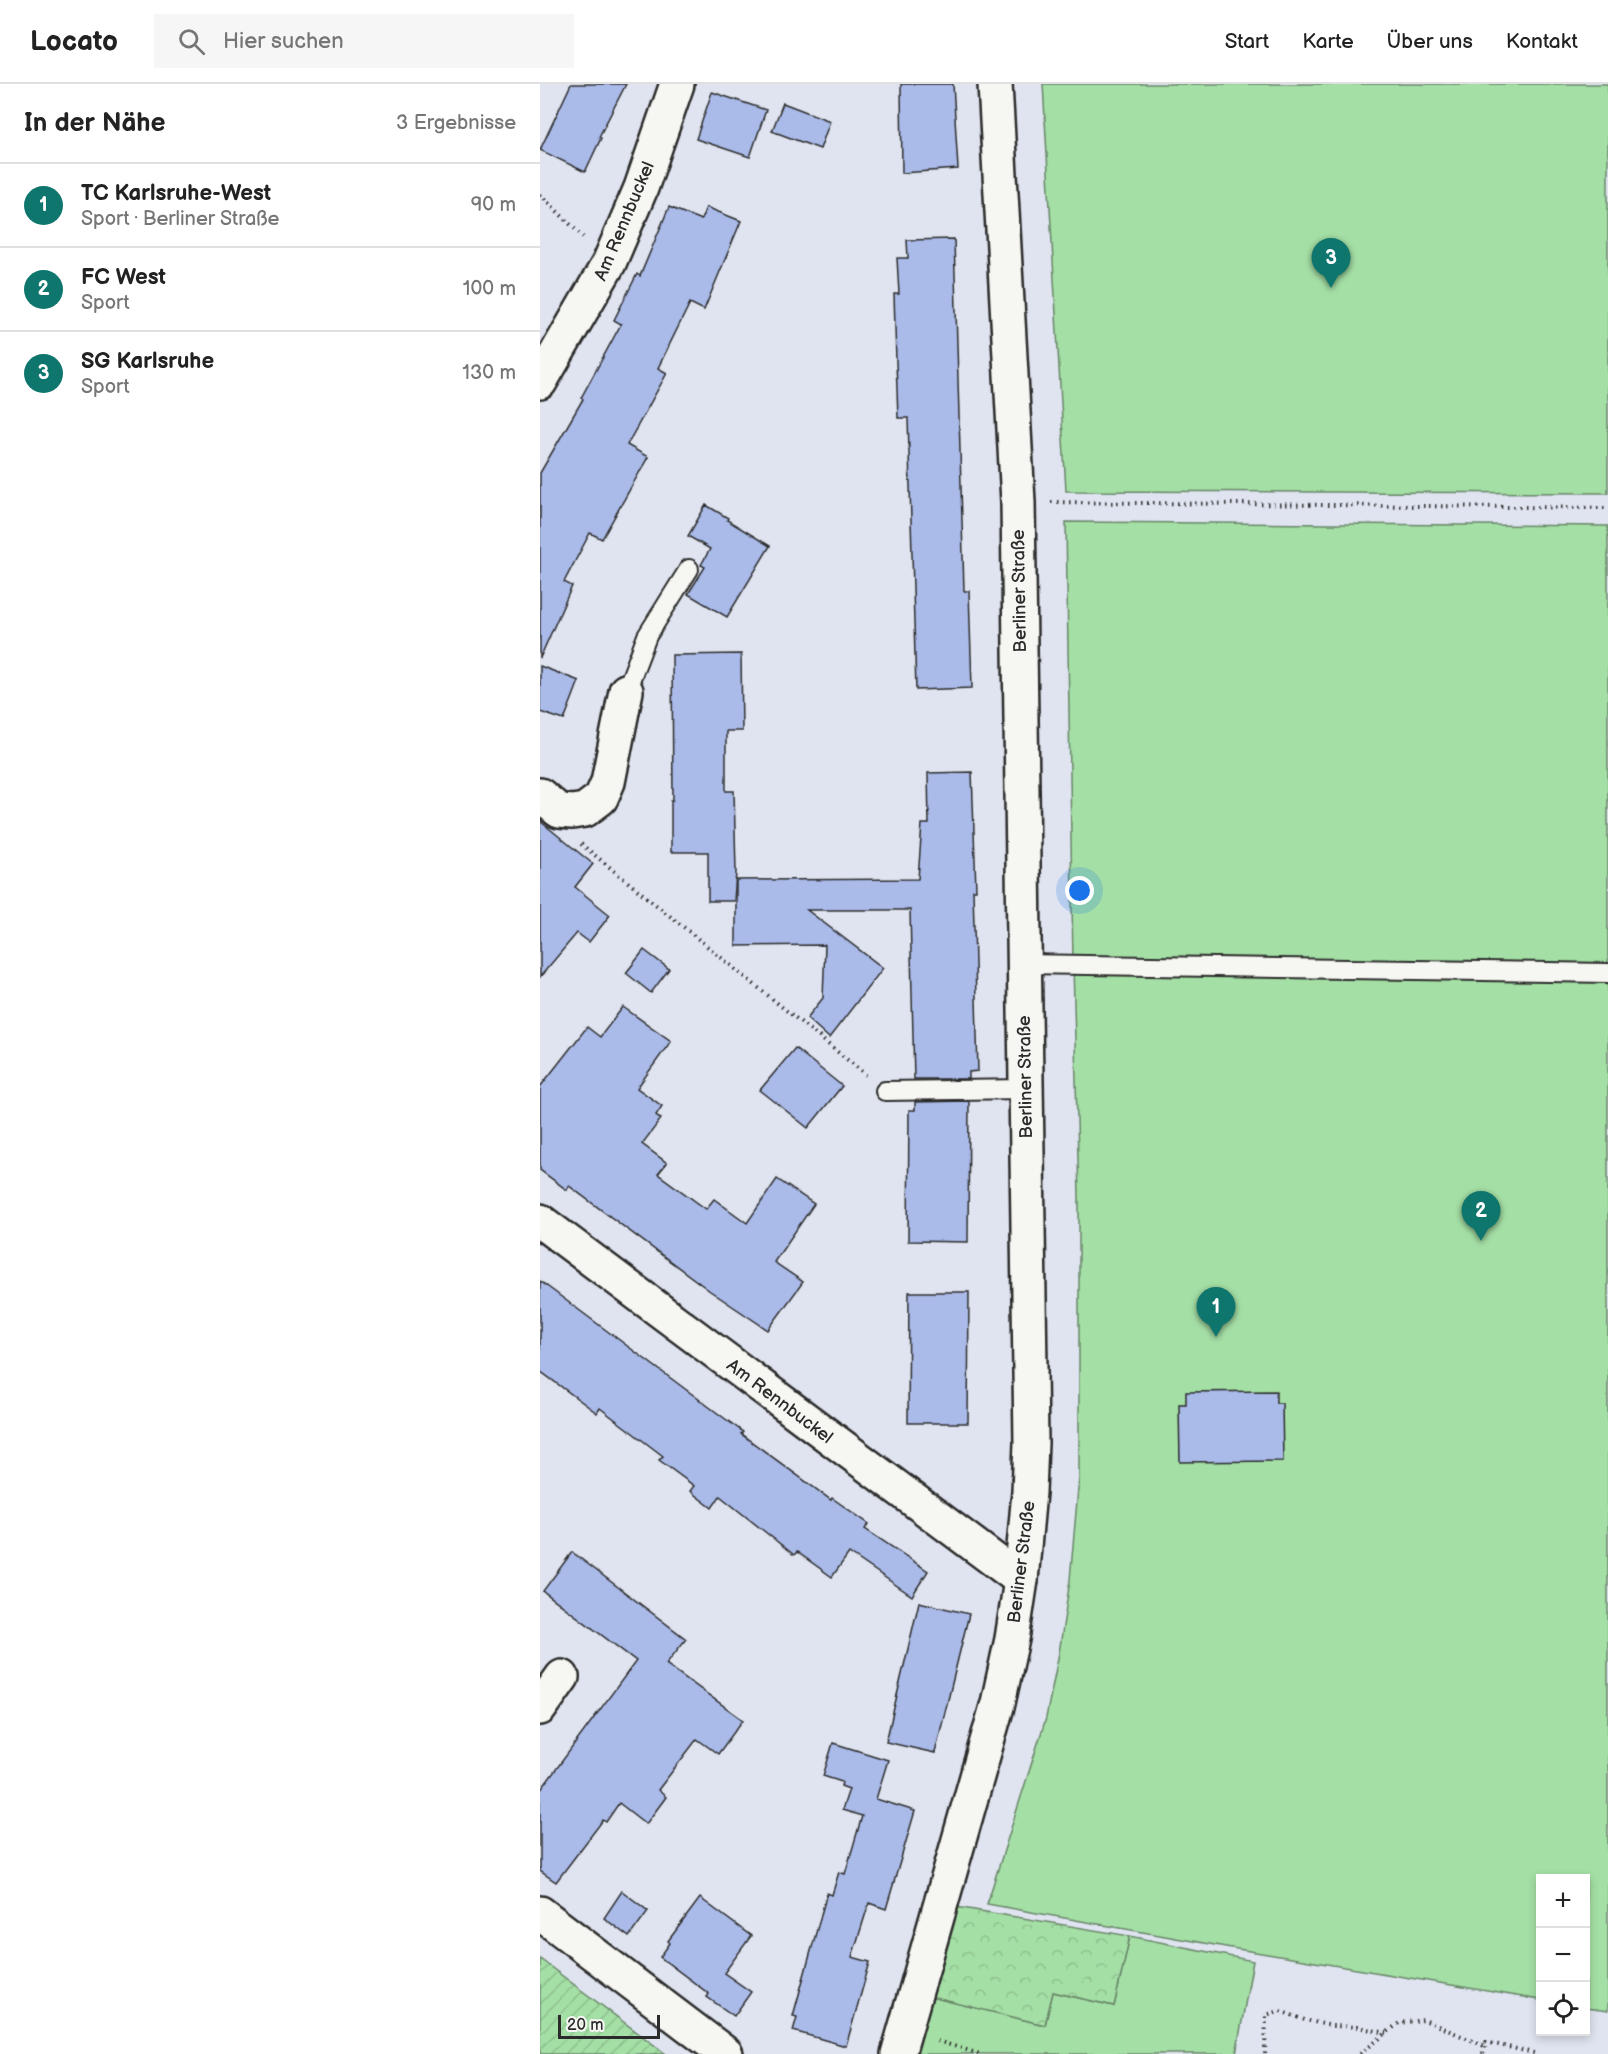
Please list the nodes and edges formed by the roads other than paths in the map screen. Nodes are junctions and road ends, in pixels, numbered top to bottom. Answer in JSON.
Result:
{"nodes":[{"id":1,"x":677,"y":84,"type":"edge"},
{"id":2,"x":995,"y":84,"type":"edge"},
{"id":3,"x":540,"y":382,"type":"edge"},
{"id":4,"x":688,"y":569,"type":"dead end"},
{"id":5,"x":626,"y":691,"type":"joint"},
{"id":6,"x":550,"y":803,"type":"edge"},
{"id":7,"x":1023,"y":964,"type":"junction"},
{"id":8,"x":1608,"y":973,"type":"edge"},
{"id":9,"x":1026,"y":1089,"type":"junction"},
{"id":10,"x":885,"y":1091,"type":"road end"},
{"id":11,"x":540,"y":1221,"type":"edge"},
{"id":12,"x":1021,"y":1580,"type":"junction"},
{"id":13,"x":562,"y":1677,"type":"dead end"},
{"id":14,"x":540,"y":1708,"type":"edge"},
{"id":15,"x":540,"y":1914,"type":"edge"},
{"id":16,"x":901,"y":2043,"type":"edge"},
{"id":17,"x":726,"y":2054,"type":"edge"}],
"edges":[{"from":1,"to":3,"type":"street","name":"Am Rennbuckel"},
{"from":2,"to":7,"type":"street","name":"Berliner Straße"},
{"from":4,"to":5,"type":"lane"},
{"from":5,"to":6,"type":"street"},
{"from":7,"to":8,"type":"lane"},
{"from":7,"to":9,"type":"street","name":"Berliner Straße"},
{"from":9,"to":10,"type":"lane"},
{"from":9,"to":12,"type":"street","name":"Berliner Straße"},
{"from":11,"to":12,"type":"street","name":"Am Rennbuckel"},
{"from":12,"to":16,"type":"street","name":"Berliner Straße"},
{"from":13,"to":14,"type":"street"},
{"from":15,"to":17,"type":"street"}]}
